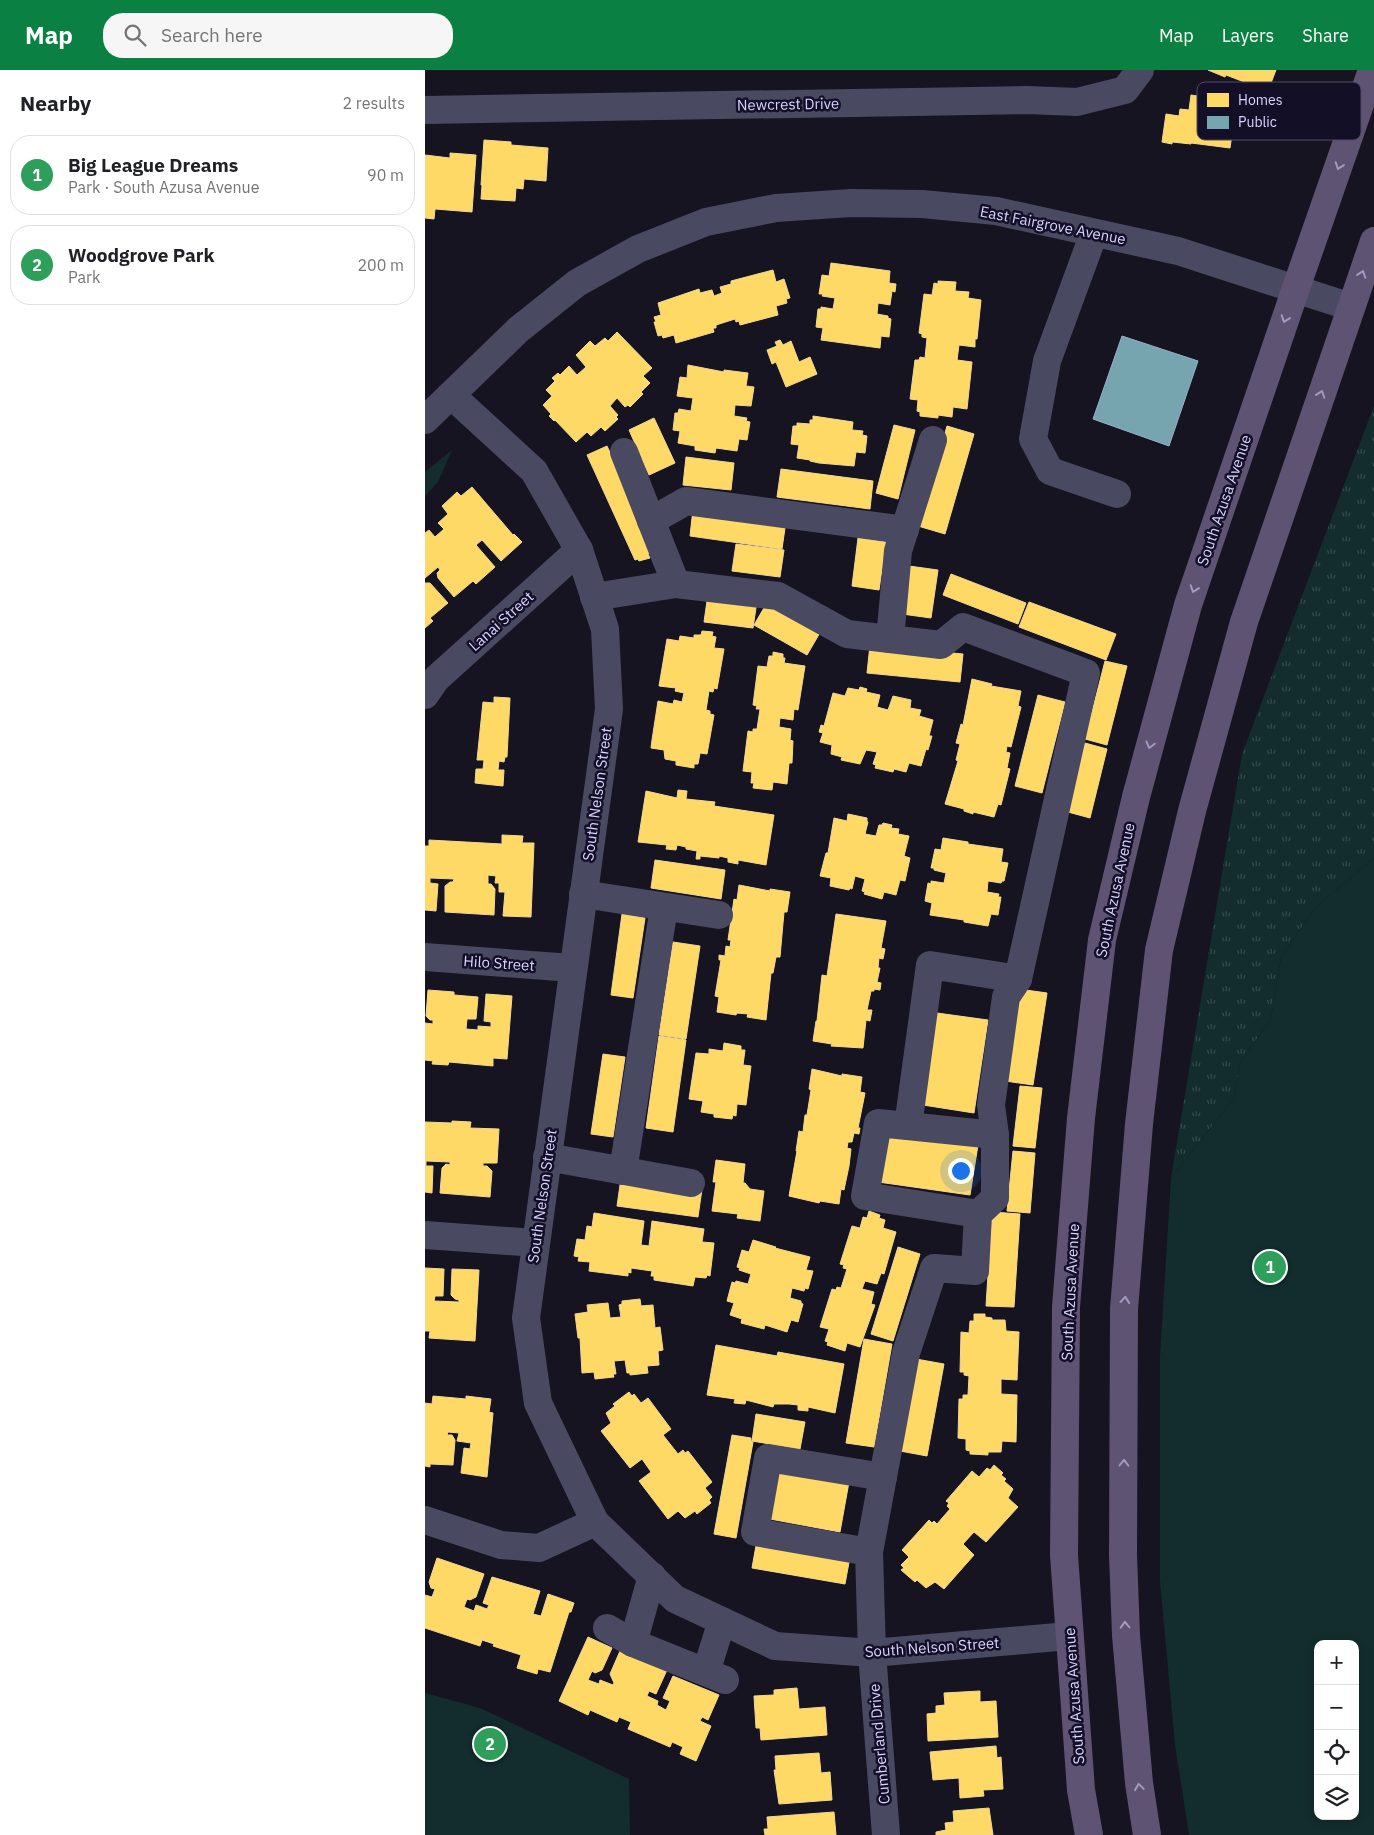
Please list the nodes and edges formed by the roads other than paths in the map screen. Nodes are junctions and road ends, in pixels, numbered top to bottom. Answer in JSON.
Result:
{"nodes":[{"id":1,"x":1140,"y":70,"type":"edge"},
{"id":2,"x":1372,"y":70,"type":"edge"},
{"id":3,"x":1361,"y":102,"type":"edge"},
{"id":4,"x":425,"y":110,"type":"edge"},
{"id":5,"x":1348,"y":140,"type":"edge"},
{"id":6,"x":1094,"y":232,"type":"junction"},
{"id":7,"x":1374,"y":240,"type":"edge"},
{"id":8,"x":1296,"y":288,"type":"junction"},
{"id":9,"x":1351,"y":307,"type":"junction"},
{"id":10,"x":451,"y":395,"type":"junction"},
{"id":11,"x":425,"y":420,"type":"edge"},
{"id":12,"x":933,"y":440,"type":"dead end"},
{"id":13,"x":625,"y":452,"type":"dead end"},
{"id":14,"x":1117,"y":494,"type":"dead end"},
{"id":15,"x":651,"y":520,"type":"junction"},
{"id":16,"x":905,"y":530,"type":"junction"},
{"id":17,"x":579,"y":550,"type":"junction"},
{"id":18,"x":676,"y":584,"type":"junction"},
{"id":19,"x":594,"y":597,"type":"junction"},
{"id":20,"x":890,"y":639,"type":"junction"},
{"id":21,"x":425,"y":694,"type":"edge"},
{"id":22,"x":583,"y":894,"type":"junction"},
{"id":23,"x":664,"y":907,"type":"junction"},
{"id":24,"x":719,"y":915,"type":"dead end"},
{"id":25,"x":425,"y":957,"type":"edge"},
{"id":26,"x":573,"y":968,"type":"junction"},
{"id":27,"x":1018,"y":979,"type":"junction"},
{"id":28,"x":908,"y":1126,"type":"junction"},
{"id":29,"x":995,"y":1135,"type":"junction"},
{"id":30,"x":547,"y":1157,"type":"junction"},
{"id":31,"x":623,"y":1171,"type":"junction"},
{"id":32,"x":691,"y":1182,"type":"dead end"},
{"id":33,"x":978,"y":1214,"type":"junction"},
{"id":34,"x":425,"y":1235,"type":"edge"},
{"id":35,"x":535,"y":1243,"type":"junction"},
{"id":36,"x":883,"y":1477,"type":"junction"},
{"id":37,"x":425,"y":1520,"type":"edge"},
{"id":38,"x":595,"y":1522,"type":"junction"},
{"id":39,"x":869,"y":1552,"type":"junction"},
{"id":40,"x":652,"y":1576,"type":"junction"},
{"id":41,"x":722,"y":1621,"type":"junction"},
{"id":42,"x":607,"y":1628,"type":"dead end"},
{"id":43,"x":1069,"y":1636,"type":"junction"},
{"id":44,"x":633,"y":1643,"type":"junction"},
{"id":45,"x":872,"y":1653,"type":"junction"},
{"id":46,"x":886,"y":1835,"type":"edge"},
{"id":47,"x":1089,"y":1835,"type":"edge"},
{"id":48,"x":1147,"y":1835,"type":"edge"}],
"edges":[{"from":1,"to":4,"type":"street","name":"Newcrest Drive"},
{"from":2,"to":3,"type":"main road","name":"South Azusa Avenue","one_way":true},
{"from":5,"to":8,"type":"main road","name":"South Azusa Avenue","one_way":true},
{"from":6,"to":8,"type":"street","name":"East Fairgrove Avenue"},
{"from":6,"to":10,"type":"street","name":"East Fairgrove Avenue"},
{"from":6,"to":14,"type":"street"},
{"from":9,"to":7,"type":"main road","one_way":true},
{"from":8,"to":9,"type":"street","name":"East Fairgrove Avenue"},
{"from":8,"to":43,"type":"main road","name":"South Azusa Avenue","one_way":true},
{"from":48,"to":9,"type":"main road","one_way":true},
{"from":10,"to":11,"type":"street","name":"East Fairgrove Avenue"},
{"from":10,"to":17,"type":"street","name":"South Nelson Street"},
{"from":12,"to":16,"type":"street"},
{"from":13,"to":15,"type":"street"},
{"from":15,"to":16,"type":"street"},
{"from":15,"to":18,"type":"street"},
{"from":16,"to":20,"type":"street"},
{"from":17,"to":19,"type":"street","name":"South Nelson Street"},
{"from":17,"to":21,"type":"street","name":"Lanai Street"},
{"from":18,"to":19,"type":"street"},
{"from":18,"to":20,"type":"street"},
{"from":19,"to":22,"type":"street","name":"South Nelson Street"},
{"from":20,"to":27,"type":"street"},
{"from":22,"to":23,"type":"street"},
{"from":22,"to":26,"type":"street","name":"South Nelson Street"},
{"from":23,"to":24,"type":"street"},
{"from":23,"to":31,"type":"street"},
{"from":25,"to":26,"type":"street","name":"Hilo Street"},
{"from":26,"to":30,"type":"street","name":"South Nelson Street"},
{"from":27,"to":28,"type":"street"},
{"from":27,"to":29,"type":"street"},
{"from":28,"to":29,"type":"street"},
{"from":28,"to":33,"type":"street"},
{"from":29,"to":33,"type":"street"},
{"from":30,"to":31,"type":"street"},
{"from":30,"to":35,"type":"street","name":"South Nelson Street"},
{"from":31,"to":32,"type":"street"},
{"from":33,"to":36,"type":"street","name":"Cumberland Drive"},
{"from":34,"to":35,"type":"street"},
{"from":35,"to":38,"type":"street","name":"South Nelson Street"},
{"from":36,"to":39,"type":"street","name":"Cumberland Drive"},
{"from":36,"to":39,"type":"street"},
{"from":37,"to":38,"type":"street"},
{"from":38,"to":40,"type":"street","name":"South Nelson Street"},
{"from":39,"to":45,"type":"street","name":"Cumberland Drive"},
{"from":40,"to":41,"type":"street","name":"South Nelson Street"},
{"from":40,"to":44,"type":"street"},
{"from":41,"to":44,"type":"street"},
{"from":41,"to":45,"type":"street","name":"South Nelson Street"},
{"from":42,"to":44,"type":"street"},
{"from":43,"to":45,"type":"street","name":"South Nelson Street"},
{"from":43,"to":47,"type":"main road","name":"South Azusa Avenue"},
{"from":45,"to":46,"type":"street","name":"Cumberland Drive"}]}
